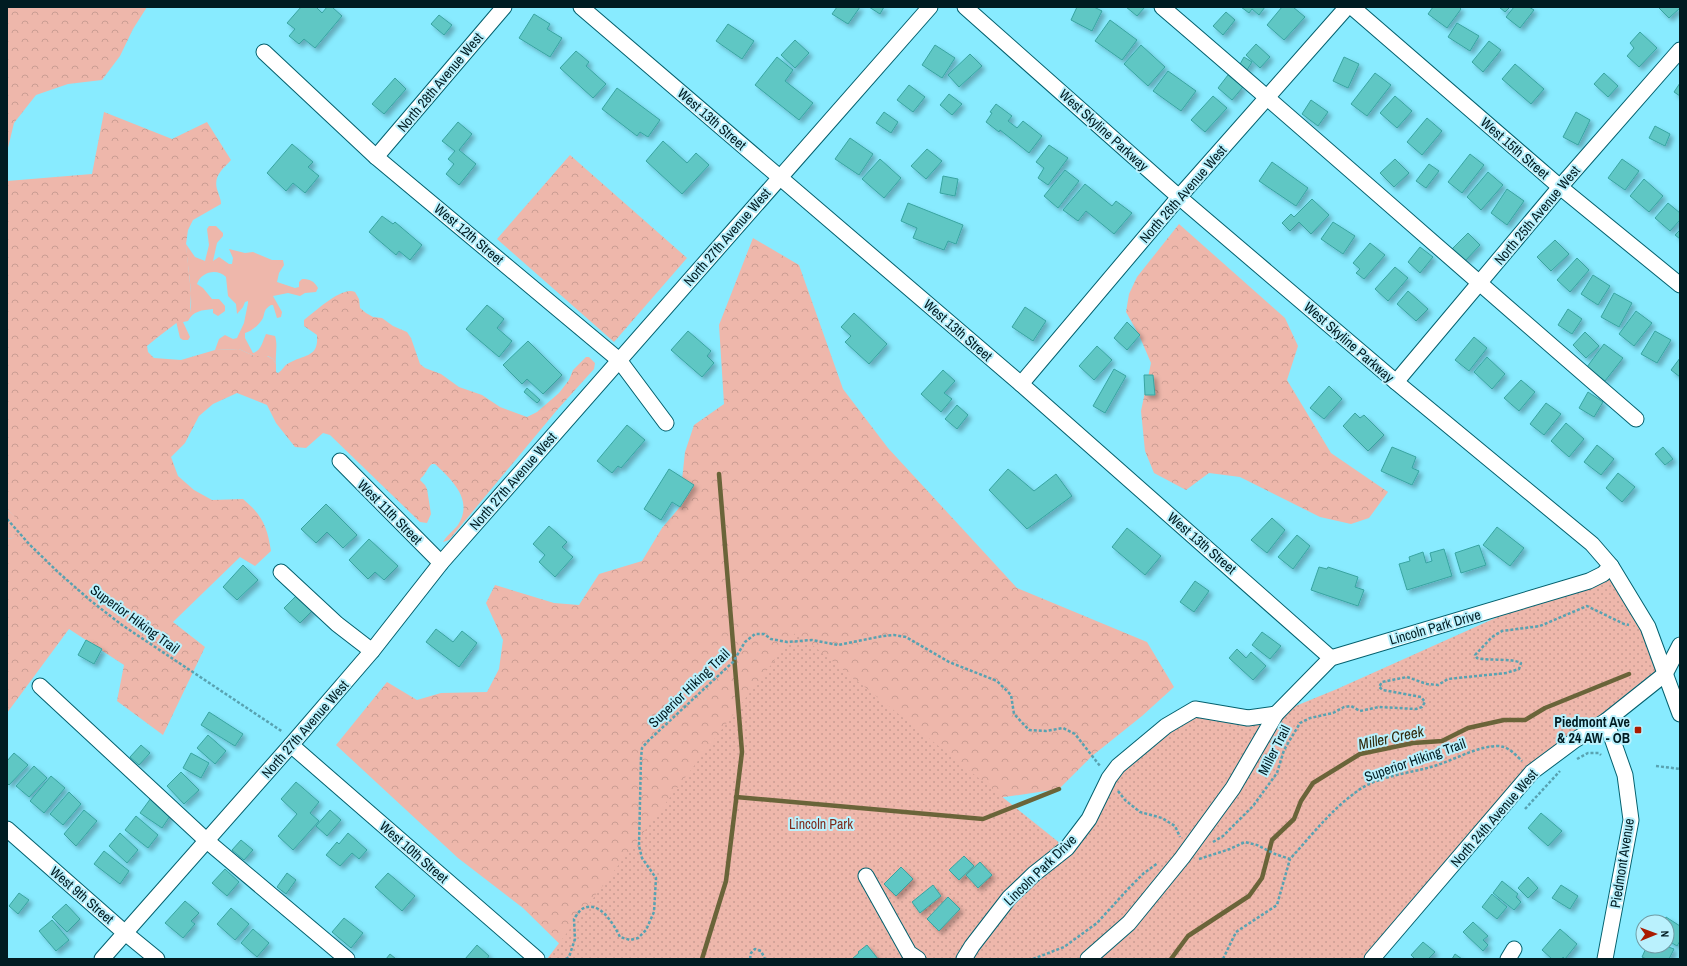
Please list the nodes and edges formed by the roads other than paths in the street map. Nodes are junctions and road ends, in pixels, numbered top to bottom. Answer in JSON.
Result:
{"nodes":[{"id":1,"x":504,"y":7,"type":"edge"},
{"id":2,"x":581,"y":7,"type":"edge"},
{"id":3,"x":930,"y":7,"type":"edge"},
{"id":4,"x":965,"y":7,"type":"edge"},
{"id":5,"x":1162,"y":7,"type":"edge"},
{"id":6,"x":1347,"y":7,"type":"edge"},
{"id":7,"x":1352,"y":7,"type":"edge"},
{"id":8,"x":1680,"y":50,"type":"edge"},
{"id":9,"x":264,"y":52,"type":"dead end"},
{"id":10,"x":1268,"y":98,"type":"junction"},
{"id":11,"x":376,"y":157,"type":"junction"},
{"id":12,"x":780,"y":178,"type":"junction"},
{"id":13,"x":1560,"y":187,"type":"junction"},
{"id":14,"x":1179,"y":196,"type":"junction"},
{"id":15,"x":1479,"y":284,"type":"junction"},
{"id":16,"x":1680,"y":285,"type":"edge"},
{"id":17,"x":619,"y":360,"type":"junction"},
{"id":18,"x":1396,"y":382,"type":"junction"},
{"id":19,"x":1021,"y":384,"type":"junction"},
{"id":20,"x":1636,"y":419,"type":"dead end"},
{"id":21,"x":666,"y":423,"type":"dead end"},
{"id":22,"x":340,"y":461,"type":"dead end"},
{"id":23,"x":441,"y":563,"type":"junction"},
{"id":24,"x":1611,"y":566,"type":"junction"},
{"id":25,"x":280,"y":572,"type":"dead end"},
{"id":26,"x":1680,"y":645,"type":"edge"},
{"id":27,"x":372,"y":651,"type":"junction"},
{"id":28,"x":1331,"y":658,"type":"junction"},
{"id":29,"x":1665,"y":674,"type":"junction"},
{"id":30,"x":40,"y":686,"type":"dead end"},
{"id":31,"x":1276,"y":714,"type":"junction"},
{"id":32,"x":1680,"y":714,"type":"edge"},
{"id":33,"x":1606,"y":721,"type":"junction"},
{"id":34,"x":291,"y":745,"type":"junction"},
{"id":35,"x":7,"y":829,"type":"edge"},
{"id":36,"x":206,"y":841,"type":"junction"},
{"id":37,"x":866,"y":876,"type":"dead end"},
{"id":38,"x":124,"y":932,"type":"junction"},
{"id":39,"x":531,"y":957,"type":"edge"},
{"id":40,"x":102,"y":959,"type":"edge"},
{"id":41,"x":157,"y":959,"type":"edge"},
{"id":42,"x":347,"y":959,"type":"edge"},
{"id":43,"x":918,"y":959,"type":"edge"},
{"id":44,"x":964,"y":959,"type":"edge"},
{"id":45,"x":1088,"y":959,"type":"edge"},
{"id":46,"x":1372,"y":959,"type":"edge"},
{"id":47,"x":1605,"y":959,"type":"edge"}],
"edges":[{"from":1,"to":11,"type":"street","name":"North 28th Avenue West"},
{"from":2,"to":12,"type":"street","name":"West 13th Street"},
{"from":3,"to":12,"type":"street","name":"North 27th Avenue West"},
{"from":4,"to":14,"type":"street","name":"West Skyline Parkway"},
{"from":5,"to":10,"type":"street"},
{"from":6,"to":10,"type":"street","name":"North 26th Avenue West"},
{"from":7,"to":13,"type":"street","name":"West 15th Street"},
{"from":8,"to":13,"type":"street","name":"North 25th Avenue West"},
{"from":9,"to":11,"type":"street","name":"West 12th Street"},
{"from":10,"to":14,"type":"street","name":"North 26th Avenue West"},
{"from":10,"to":15,"type":"street"},
{"from":11,"to":17,"type":"street","name":"West 12th Street"},
{"from":12,"to":17,"type":"street","name":"North 27th Avenue West"},
{"from":12,"to":19,"type":"street","name":"West 13th Street"},
{"from":13,"to":15,"type":"street","name":"North 25th Avenue West"},
{"from":13,"to":16,"type":"street","name":"West 15th Street"},
{"from":14,"to":18,"type":"street","name":"West Skyline Parkway"},
{"from":14,"to":19,"type":"street","name":"North 26th Avenue West"},
{"from":15,"to":18,"type":"street","name":"North 25th Avenue West"},
{"from":15,"to":20,"type":"street"},
{"from":17,"to":21,"type":"street","name":"West 12th Street"},
{"from":17,"to":23,"type":"street","name":"North 27th Avenue West"},
{"from":18,"to":24,"type":"street","name":"West Skyline Parkway"},
{"from":19,"to":28,"type":"street","name":"West 13th Street"},
{"from":22,"to":23,"type":"street","name":"West 11th Street"},
{"from":23,"to":27,"type":"street","name":"North 27th Avenue West"},
{"from":24,"to":28,"type":"street","name":"Lincoln Park Drive"},
{"from":24,"to":29,"type":"street","name":"West Skyline Parkway"},
{"from":25,"to":27,"type":"street"},
{"from":26,"to":29,"type":"street","name":"North 24th Avenue West"},
{"from":27,"to":34,"type":"street","name":"North 27th Avenue West"},
{"from":28,"to":31,"type":"street","name":"Lincoln Park Drive"},
{"from":29,"to":32,"type":"street","name":"West Skyline Parkway"},
{"from":29,"to":33,"type":"street","name":"North 24th Avenue West"},
{"from":30,"to":36,"type":"street"},
{"from":31,"to":44,"type":"street","name":"Lincoln Park Drive"},
{"from":31,"to":45,"type":"street","name":"Lincoln Park Drive"},
{"from":33,"to":46,"type":"street","name":"North 24th Avenue West"},
{"from":33,"to":47,"type":"street","name":"Piedmont Avenue"},
{"from":34,"to":36,"type":"street","name":"North 27th Avenue West"},
{"from":34,"to":39,"type":"street","name":"West 10th Street"},
{"from":35,"to":38,"type":"street","name":"West 9th Street"},
{"from":36,"to":38,"type":"street","name":"North 27th Avenue West"},
{"from":36,"to":42,"type":"street"},
{"from":37,"to":43,"type":"street"},
{"from":38,"to":40,"type":"street","name":"North 27th Avenue West"},
{"from":38,"to":41,"type":"street","name":"West 9th Street"}]}
